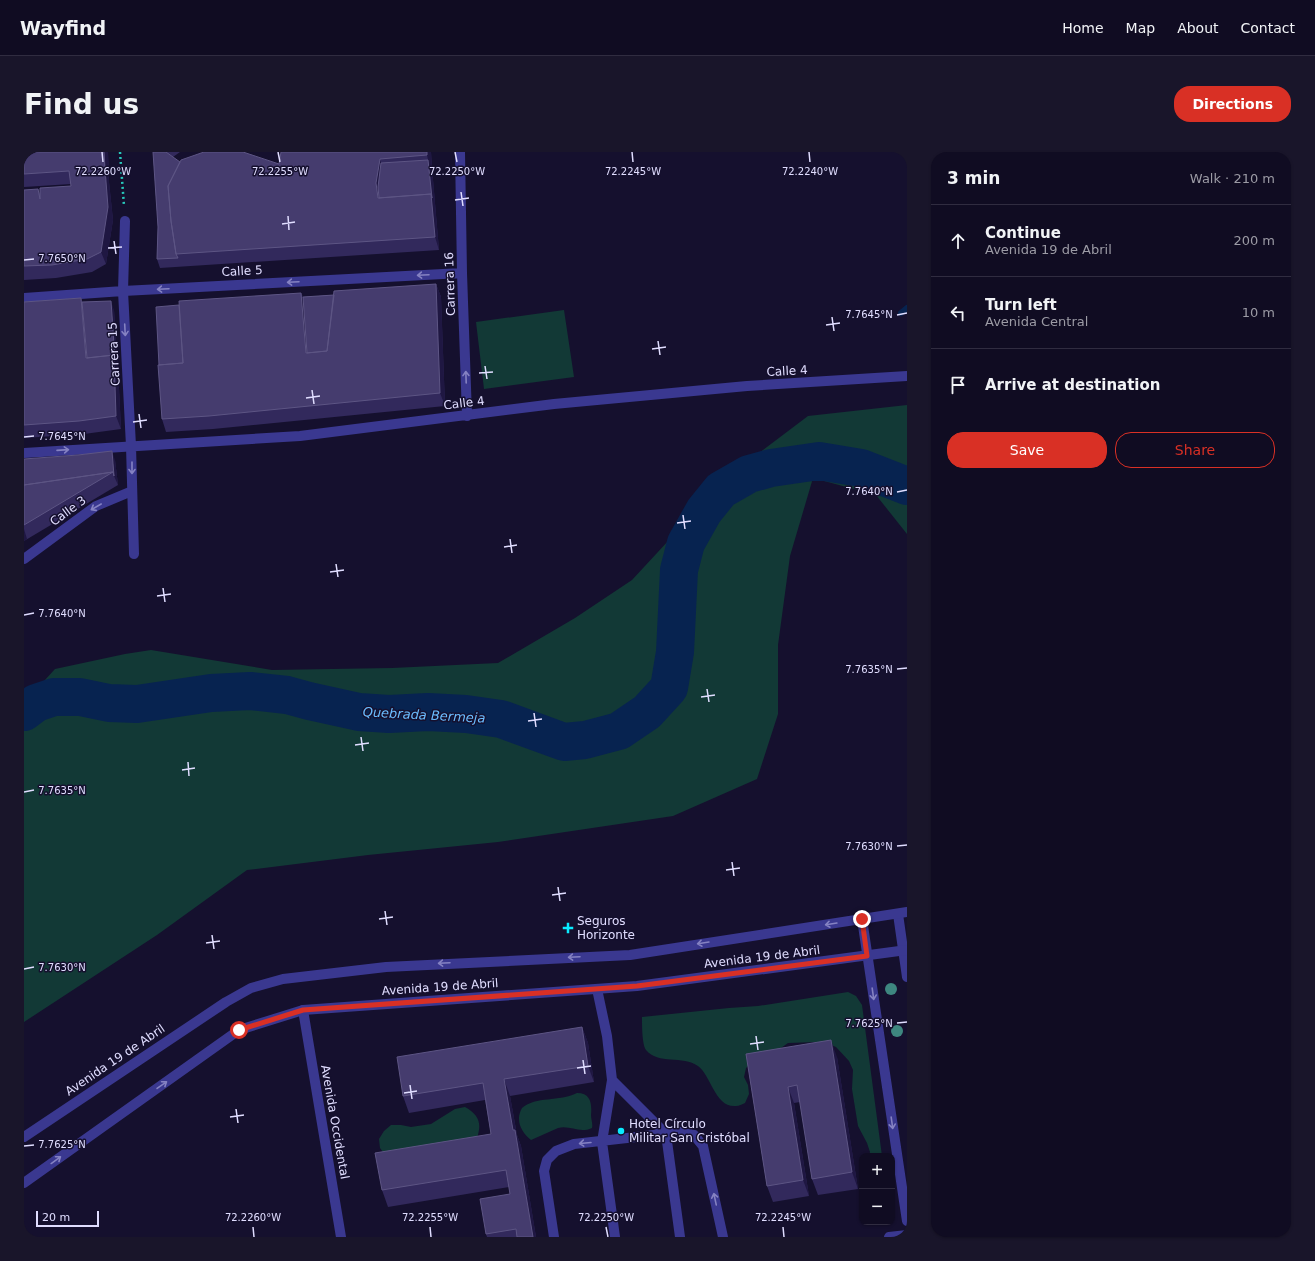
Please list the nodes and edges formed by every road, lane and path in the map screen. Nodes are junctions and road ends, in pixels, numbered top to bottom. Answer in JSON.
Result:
{"nodes":[{"id":1,"x":120,"y":152,"type":"edge"},
{"id":2,"x":460,"y":152,"type":"edge"},
{"id":3,"x":125,"y":221,"type":"joint"},
{"id":4,"x":462,"y":273,"type":"junction"},
{"id":5,"x":123,"y":291,"type":"junction"},
{"id":6,"x":24,"y":298,"type":"edge"},
{"id":7,"x":907,"y":376,"type":"edge"},
{"id":8,"x":468,"y":416,"type":"junction"},
{"id":9,"x":132,"y":446,"type":"junction"},
{"id":10,"x":24,"y":453,"type":"edge"},
{"id":11,"x":132,"y":491,"type":"junction"},
{"id":12,"x":134,"y":554,"type":"dead end"},
{"id":13,"x":24,"y":559,"type":"edge"},
{"id":14,"x":902,"y":913,"type":"edge"},
{"id":15,"x":862,"y":919,"type":"junction"},
{"id":16,"x":905,"y":950,"type":"edge"},
{"id":17,"x":867,"y":956,"type":"junction"},
{"id":18,"x":907,"y":977,"type":"edge"},
{"id":19,"x":597,"y":989,"type":"junction"},
{"id":20,"x":303,"y":1010,"type":"junction"},
{"id":21,"x":612,"y":1080,"type":"junction"},
{"id":22,"x":666,"y":1134,"type":"junction"},
{"id":23,"x":24,"y":1137,"type":"edge"},
{"id":24,"x":602,"y":1142,"type":"junction"},
{"id":25,"x":24,"y":1183,"type":"edge"},
{"id":26,"x":907,"y":1221,"type":"edge"},
{"id":27,"x":907,"y":1235,"type":"edge"},
{"id":28,"x":341,"y":1237,"type":"edge"},
{"id":29,"x":554,"y":1237,"type":"edge"},
{"id":30,"x":615,"y":1237,"type":"edge"},
{"id":31,"x":680,"y":1237,"type":"edge"},
{"id":32,"x":723,"y":1237,"type":"edge"},
{"id":33,"x":889,"y":1237,"type":"edge"}],
"edges":[{"from":1,"to":3,"type":"path"},
{"from":2,"to":4,"type":"street","name":"Carrera 16"},
{"from":3,"to":5,"type":"street","name":"Carrera 15"},
{"from":4,"to":5,"type":"street","name":"Calle 5","one_way":true},
{"from":8,"to":4,"type":"street","name":"Carrera 16","one_way":true},
{"from":5,"to":6,"type":"street","name":"Calle 5"},
{"from":5,"to":9,"type":"street","name":"Carrera 15","one_way":true},
{"from":7,"to":8,"type":"street","name":"Calle 4"},
{"from":8,"to":9,"type":"street","name":"Calle 4"},
{"from":10,"to":9,"type":"street","name":"Calle 4","one_way":true},
{"from":9,"to":11,"type":"street","name":"Carrera 15","one_way":true},
{"from":11,"to":12,"type":"street","name":"Carrera 15"},
{"from":11,"to":13,"type":"street","name":"Calle 3","one_way":true},
{"from":14,"to":15,"type":"street","name":"Avenida 19 de Abril"},
{"from":14,"to":16,"type":"street"},
{"from":15,"to":17,"type":"street"},
{"from":15,"to":23,"type":"street","name":"Avenida 19 de Abril","one_way":true},
{"from":16,"to":17,"type":"street","name":"Avenida 19 de Abril"},
{"from":16,"to":18,"type":"street"},
{"from":17,"to":19,"type":"street","name":"Avenida 19 de Abril"},
{"from":17,"to":26,"type":"street","one_way":true},
{"from":19,"to":20,"type":"street","name":"Avenida 19 de Abril"},
{"from":19,"to":21,"type":"street"},
{"from":25,"to":20,"type":"street","name":"Avenida 19 de Abril","one_way":true},
{"from":20,"to":28,"type":"street","name":"Avenida Occidental"},
{"from":21,"to":22,"type":"street"},
{"from":21,"to":24,"type":"street"},
{"from":22,"to":24,"type":"street"},
{"from":22,"to":31,"type":"street"},
{"from":32,"to":22,"type":"street","one_way":true},
{"from":24,"to":29,"type":"street","one_way":true},
{"from":24,"to":30,"type":"street"},
{"from":27,"to":33,"type":"street"}]}
